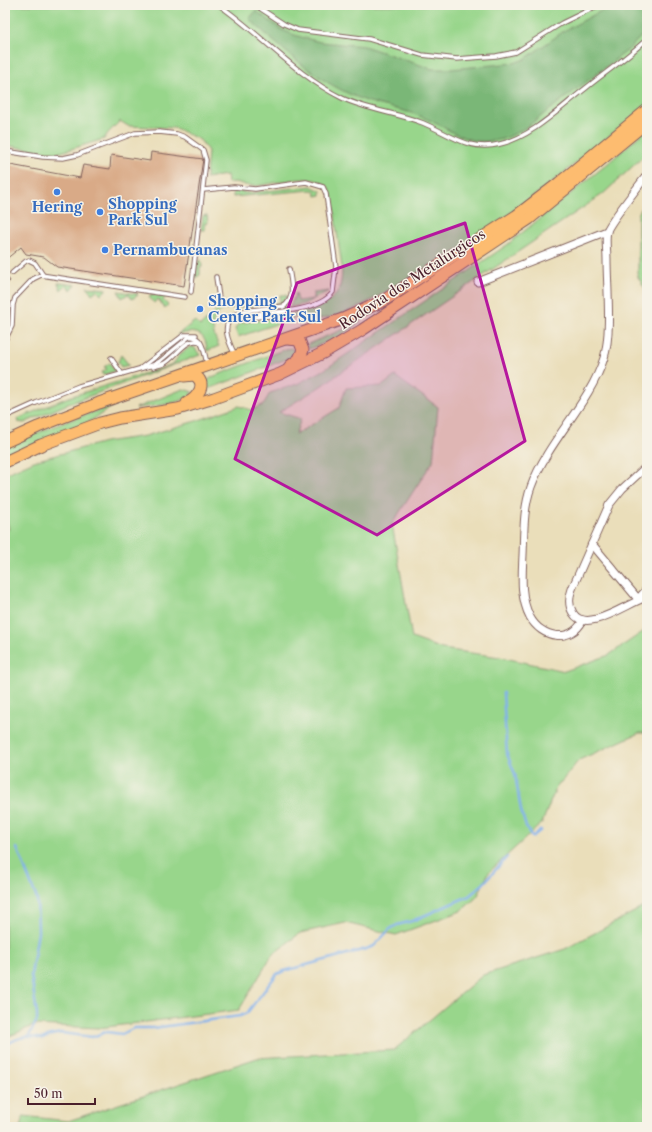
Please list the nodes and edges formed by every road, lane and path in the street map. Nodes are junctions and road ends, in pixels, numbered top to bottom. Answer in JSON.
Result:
{"nodes":[{"id":1,"x":219,"y":5,"type":"edge"},
{"id":2,"x":255,"y":5,"type":"edge"},
{"id":3,"x":599,"y":5,"type":"edge"},
{"id":4,"x":647,"y":39,"type":"edge"},
{"id":5,"x":647,"y":110,"type":"edge"},
{"id":6,"x":647,"y":122,"type":"edge"},
{"id":7,"x":5,"y":151,"type":"edge"},
{"id":8,"x":647,"y":175,"type":"edge"},
{"id":9,"x":203,"y":190,"type":"junction"},
{"id":10,"x":607,"y":231,"type":"junction"},
{"id":11,"x":289,"y":269,"type":"dead end"},
{"id":12,"x":12,"y":273,"type":"dead end"},
{"id":13,"x":44,"y":275,"type":"junction"},
{"id":14,"x":216,"y":277,"type":"dead end"},
{"id":15,"x":478,"y":282,"type":"dead end"},
{"id":16,"x":191,"y":292,"type":"dead end"},
{"id":17,"x":185,"y":297,"type":"dead end"},
{"id":18,"x":219,"y":298,"type":"dead end"},
{"id":19,"x":285,"y":306,"type":"junction"},
{"id":20,"x":295,"y":309,"type":"junction"},
{"id":21,"x":272,"y":312,"type":"junction"},
{"id":22,"x":230,"y":318,"type":"junction"},
{"id":23,"x":285,"y":339,"type":"junction"},
{"id":24,"x":5,"y":340,"type":"edge"},
{"id":25,"x":200,"y":341,"type":"junction"},
{"id":26,"x":235,"y":356,"type":"junction"},
{"id":27,"x":111,"y":358,"type":"dead end"},
{"id":28,"x":208,"y":366,"type":"junction"},
{"id":29,"x":139,"y":370,"type":"junction"},
{"id":30,"x":122,"y":374,"type":"junction"},
{"id":31,"x":280,"y":374,"type":"junction"},
{"id":32,"x":177,"y":377,"type":"junction"},
{"id":33,"x":178,"y":409,"type":"junction"},
{"id":34,"x":5,"y":417,"type":"edge"},
{"id":35,"x":5,"y":442,"type":"edge"},
{"id":36,"x":5,"y":462,"type":"edge"},
{"id":37,"x":647,"y":466,"type":"edge"},
{"id":38,"x":592,"y":544,"type":"junction"},
{"id":39,"x":647,"y":589,"type":"edge"},
{"id":40,"x":647,"y":597,"type":"edge"},
{"id":41,"x":638,"y":600,"type":"junction"},
{"id":42,"x":583,"y":620,"type":"junction"}],
"edges":[{"from":1,"to":4,"type":"lane"},
{"from":2,"to":3,"type":"lane"},
{"from":5,"to":23,"type":"main road","name":"Rodovia dos Metalúrgicos"},
{"from":6,"to":31,"type":"main road","name":"Rodovia dos Metalúrgicos"},
{"from":7,"to":9,"type":"lane"},
{"from":8,"to":10,"type":"street"},
{"from":9,"to":16,"type":"lane"},
{"from":9,"to":20,"type":"lane"},
{"from":10,"to":15,"type":"street"},
{"from":10,"to":42,"type":"street"},
{"from":11,"to":19,"type":"lane"},
{"from":12,"to":13,"type":"lane"},
{"from":13,"to":17,"type":"lane"},
{"from":13,"to":24,"type":"lane"},
{"from":14,"to":18,"type":"lane"},
{"from":19,"to":21,"type":"lane"},
{"from":19,"to":22,"type":"lane"},
{"from":20,"to":21,"type":"lane"},
{"from":20,"to":22,"type":"lane"},
{"from":21,"to":22,"type":"lane"},
{"from":22,"to":26,"type":"lane"},
{"from":23,"to":26,"type":"main road","name":"Rodovia dos Metalúrgicos"},
{"from":23,"to":31,"type":"main road"},
{"from":25,"to":28,"type":"lane"},
{"from":25,"to":29,"type":"lane"},
{"from":25,"to":29,"type":"lane"},
{"from":26,"to":28,"type":"main road","name":"Rodovia dos Metalúrgicos"},
{"from":27,"to":30,"type":"lane"},
{"from":28,"to":32,"type":"main road","name":"Rodovia dos Metalúrgicos"},
{"from":29,"to":30,"type":"lane"},
{"from":30,"to":34,"type":"lane"},
{"from":31,"to":33,"type":"main road","name":"Rodovia dos Metalúrgicos"},
{"from":32,"to":33,"type":"main road"},
{"from":32,"to":35,"type":"main road","name":"Rodovia dos Metalúrgicos"},
{"from":33,"to":36,"type":"main road","name":"Rodovia dos Metalúrgicos"},
{"from":37,"to":38,"type":"street"},
{"from":38,"to":41,"type":"street"},
{"from":38,"to":42,"type":"street"},
{"from":39,"to":41,"type":"street"},
{"from":40,"to":41,"type":"street"},
{"from":41,"to":42,"type":"street"}]}
